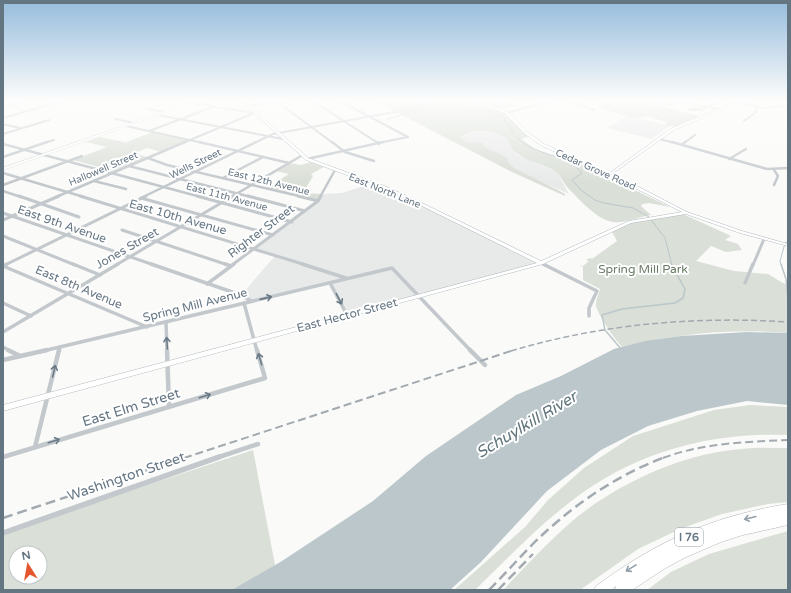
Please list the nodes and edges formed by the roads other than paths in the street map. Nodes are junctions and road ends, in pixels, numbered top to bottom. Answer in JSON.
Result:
{"nodes":[{"id":1,"x":21,"y":128,"type":"edge"},
{"id":2,"x":121,"y":128,"type":"edge"},
{"id":3,"x":133,"y":128,"type":"edge"},
{"id":4,"x":157,"y":128,"type":"edge"},
{"id":5,"x":219,"y":128,"type":"edge"},
{"id":6,"x":224,"y":128,"type":"edge"},
{"id":7,"x":270,"y":128,"type":"edge"},
{"id":8,"x":308,"y":128,"type":"edge"},
{"id":9,"x":313,"y":128,"type":"edge"},
{"id":10,"x":354,"y":128,"type":"edge"},
{"id":11,"x":389,"y":128,"type":"edge"},
{"id":12,"x":521,"y":128,"type":"edge"},
{"id":13,"x":676,"y":128,"type":"edge"},
{"id":14,"x":148,"y":131,"type":"junction"},
{"id":15,"x":276,"y":133,"type":"junction"},
{"id":16,"x":3,"y":134,"type":"edge"},
{"id":17,"x":695,"y":135,"type":"dead end"},
{"id":18,"x":267,"y":137,"type":"junction"},
{"id":19,"x":283,"y":139,"type":"junction"},
{"id":20,"x":659,"y":139,"type":"junction"},
{"id":21,"x":54,"y":140,"type":"dead end"},
{"id":22,"x":191,"y":140,"type":"junction"},
{"id":23,"x":3,"y":144,"type":"edge"},
{"id":24,"x":379,"y":144,"type":"junction"},
{"id":25,"x":682,"y":145,"type":"junction"},
{"id":26,"x":746,"y":149,"type":"dead end"},
{"id":27,"x":25,"y":150,"type":"junction"},
{"id":28,"x":239,"y":150,"type":"junction"},
{"id":29,"x":345,"y":152,"type":"junction"},
{"id":30,"x":42,"y":155,"type":"junction"},
{"id":31,"x":82,"y":156,"type":"dead end"},
{"id":32,"x":301,"y":156,"type":"junction"},
{"id":33,"x":3,"y":157,"type":"edge"},
{"id":34,"x":263,"y":157,"type":"junction"},
{"id":35,"x":147,"y":158,"type":"junction"},
{"id":36,"x":729,"y":159,"type":"junction"},
{"id":37,"x":307,"y":160,"type":"junction"},
{"id":38,"x":374,"y":161,"type":"dead end"},
{"id":39,"x":66,"y":162,"type":"junction"},
{"id":40,"x":289,"y":163,"type":"junction"},
{"id":41,"x":129,"y":166,"type":"junction"},
{"id":42,"x":788,"y":168,"type":"edge"},
{"id":43,"x":3,"y":169,"type":"edge"},
{"id":44,"x":335,"y":170,"type":"junction"},
{"id":45,"x":774,"y":170,"type":"junction"},
{"id":46,"x":196,"y":171,"type":"junction"},
{"id":47,"x":3,"y":173,"type":"edge"},
{"id":48,"x":112,"y":174,"type":"junction"},
{"id":49,"x":607,"y":176,"type":"junction"},
{"id":50,"x":21,"y":178,"type":"junction"},
{"id":51,"x":223,"y":178,"type":"junction"},
{"id":52,"x":180,"y":179,"type":"junction"},
{"id":53,"x":94,"y":181,"type":"junction"},
{"id":54,"x":3,"y":185,"type":"edge"},
{"id":55,"x":252,"y":185,"type":"junction"},
{"id":56,"x":774,"y":185,"type":"dead end"},
{"id":57,"x":163,"y":187,"type":"junction"},
{"id":58,"x":126,"y":189,"type":"dead end"},
{"id":59,"x":3,"y":191,"type":"edge"},
{"id":60,"x":67,"y":193,"type":"junction"},
{"id":61,"x":237,"y":194,"type":"junction"},
{"id":62,"x":142,"y":198,"type":"junction"},
{"id":63,"x":318,"y":201,"type":"junction"},
{"id":64,"x":222,"y":202,"type":"junction"},
{"id":65,"x":42,"y":204,"type":"junction"},
{"id":66,"x":119,"y":209,"type":"junction"},
{"id":67,"x":305,"y":211,"type":"junction"},
{"id":68,"x":3,"y":213,"type":"edge"},
{"id":69,"x":686,"y":213,"type":"junction"},
{"id":70,"x":202,"y":214,"type":"junction"},
{"id":71,"x":12,"y":216,"type":"junction"},
{"id":72,"x":79,"y":216,"type":"dead end"},
{"id":73,"x":3,"y":220,"type":"edge"},
{"id":74,"x":292,"y":222,"type":"junction"},
{"id":75,"x":180,"y":227,"type":"junction"},
{"id":76,"x":122,"y":230,"type":"dead end"},
{"id":77,"x":67,"y":235,"type":"junction"},
{"id":78,"x":273,"y":235,"type":"junction"},
{"id":79,"x":3,"y":236,"type":"edge"},
{"id":80,"x":764,"y":239,"type":"junction"},
{"id":81,"x":156,"y":242,"type":"junction"},
{"id":82,"x":788,"y":245,"type":"edge"},
{"id":83,"x":255,"y":249,"type":"junction"},
{"id":84,"x":36,"y":250,"type":"junction"},
{"id":85,"x":129,"y":257,"type":"junction"},
{"id":86,"x":541,"y":263,"type":"junction"},
{"id":87,"x":3,"y":266,"type":"edge"},
{"id":88,"x":232,"y":266,"type":"junction"},
{"id":89,"x":100,"y":275,"type":"junction"},
{"id":90,"x":347,"y":279,"type":"junction"},
{"id":91,"x":330,"y":283,"type":"junction"},
{"id":92,"x":745,"y":283,"type":"dead end"},
{"id":93,"x":207,"y":284,"type":"junction"},
{"id":94,"x":67,"y":293,"type":"junction"},
{"id":95,"x":419,"y":296,"type":"junction"},
{"id":96,"x":251,"y":301,"type":"junction"},
{"id":97,"x":3,"y":303,"type":"edge"},
{"id":98,"x":244,"y":303,"type":"junction"},
{"id":99,"x":347,"y":315,"type":"junction"},
{"id":100,"x":31,"y":316,"type":"junction"},
{"id":101,"x":589,"y":316,"type":"dead end"},
{"id":102,"x":166,"y":322,"type":"junction"},
{"id":103,"x":147,"y":327,"type":"junction"},
{"id":104,"x":3,"y":332,"type":"edge"},
{"id":105,"x":254,"y":340,"type":"junction"},
{"id":106,"x":60,"y":346,"type":"junction"},
{"id":107,"x":3,"y":347,"type":"edge"},
{"id":108,"x":20,"y":356,"type":"junction"},
{"id":109,"x":3,"y":360,"type":"edge"},
{"id":110,"x":168,"y":364,"type":"junction"},
{"id":111,"x":485,"y":365,"type":"dead end"},
{"id":112,"x":48,"y":396,"type":"junction"},
{"id":113,"x":169,"y":407,"type":"junction"},
{"id":114,"x":3,"y":408,"type":"edge"},
{"id":115,"x":258,"y":444,"type":"dead end"},
{"id":116,"x":35,"y":447,"type":"junction"},
{"id":117,"x":3,"y":457,"type":"edge"},
{"id":118,"x":788,"y":510,"type":"edge"},
{"id":119,"x":788,"y":519,"type":"edge"},
{"id":120,"x":3,"y":533,"type":"edge"},
{"id":121,"x":600,"y":590,"type":"edge"},
{"id":122,"x":621,"y":590,"type":"edge"}],
"edges":[{"from":1,"to":16,"type":"street"},
{"from":2,"to":30,"type":"main road"},
{"from":3,"to":14,"type":"street"},
{"from":4,"to":14,"type":"street"},
{"from":5,"to":22,"type":"street","name":"Hallowell Street"},
{"from":6,"to":18,"type":"street"},
{"from":7,"to":15,"type":"main road","name":"East North Lane"},
{"from":8,"to":15,"type":"street","name":"Wells Street"},
{"from":9,"to":29,"type":"street"},
{"from":10,"to":24,"type":"street"},
{"from":11,"to":24,"type":"street"},
{"from":12,"to":49,"type":"main road","name":"Cedar Grove Road"},
{"from":13,"to":20,"type":"main road"},
{"from":14,"to":22,"type":"street"},
{"from":15,"to":18,"type":"street","name":"Wells Street"},
{"from":15,"to":19,"type":"main road","name":"East North Lane"},
{"from":17,"to":25,"type":"street"},
{"from":18,"to":19,"type":"street"},
{"from":18,"to":28,"type":"street","name":"Wells Street"},
{"from":19,"to":32,"type":"main road","name":"East North Lane"},
{"from":20,"to":25,"type":"street"},
{"from":20,"to":49,"type":"main road"},
{"from":21,"to":27,"type":"street"},
{"from":22,"to":28,"type":"street"},
{"from":22,"to":35,"type":"street","name":"Hallowell Street"},
{"from":23,"to":27,"type":"street","name":"East 11th Avenue"},
{"from":24,"to":29,"type":"street"},
{"from":25,"to":36,"type":"street"},
{"from":26,"to":36,"type":"street"},
{"from":27,"to":30,"type":"street","name":"East 11th Avenue"},
{"from":27,"to":33,"type":"street"},
{"from":28,"to":34,"type":"street"},
{"from":28,"to":46,"type":"street","name":"Wells Street"},
{"from":29,"to":37,"type":"street"},
{"from":29,"to":38,"type":"street"},
{"from":30,"to":39,"type":"street","name":"East 11th Avenue"},
{"from":30,"to":43,"type":"main road"},
{"from":31,"to":39,"type":"street"},
{"from":32,"to":37,"type":"main road","name":"East North Lane"},
{"from":32,"to":40,"type":"street","name":"Jones Street"},
{"from":34,"to":40,"type":"street"},
{"from":34,"to":51,"type":"street"},
{"from":35,"to":41,"type":"street","name":"Hallowell Street"},
{"from":35,"to":46,"type":"street","name":"East 12th Avenue"},
{"from":36,"to":45,"type":"street"},
{"from":37,"to":44,"type":"main road","name":"East North Lane"},
{"from":39,"to":48,"type":"street","name":"East 11th Avenue"},
{"from":39,"to":50,"type":"street"},
{"from":40,"to":55,"type":"street","name":"Jones Street"},
{"from":41,"to":48,"type":"street","name":"Hallowell Street"},
{"from":41,"to":52,"type":"street"},
{"from":42,"to":45,"type":"street"},
{"from":44,"to":63,"type":"street","name":"Righter Street"},
{"from":44,"to":86,"type":"main road","name":"East North Lane"},
{"from":45,"to":56,"type":"street"},
{"from":46,"to":51,"type":"street","name":"East 12th Avenue"},
{"from":46,"to":52,"type":"street","name":"Wells Street"},
{"from":47,"to":50,"type":"street","name":"East 10th Avenue"},
{"from":48,"to":53,"type":"street","name":"Hallowell Street"},
{"from":48,"to":57,"type":"street","name":"East 11th Avenue"},
{"from":49,"to":69,"type":"main road","name":"Cedar Grove Road"},
{"from":50,"to":54,"type":"street"},
{"from":50,"to":60,"type":"street","name":"East 10th Avenue"},
{"from":51,"to":55,"type":"street","name":"East 12th Avenue"},
{"from":52,"to":57,"type":"street","name":"Wells Street"},
{"from":52,"to":61,"type":"street"},
{"from":53,"to":58,"type":"street"},
{"from":53,"to":60,"type":"street","name":"Hallowell Street"},
{"from":55,"to":61,"type":"street","name":"Jones Street"},
{"from":55,"to":63,"type":"street","name":"East 12th Avenue"},
{"from":57,"to":62,"type":"street","name":"Wells Street"},
{"from":57,"to":64,"type":"street","name":"East 11th Avenue"},
{"from":59,"to":65,"type":"street"},
{"from":60,"to":65,"type":"street","name":"Hallowell Street"},
{"from":60,"to":66,"type":"street","name":"East 10th Avenue"},
{"from":61,"to":64,"type":"street","name":"Jones Street"},
{"from":61,"to":67,"type":"street"},
{"from":62,"to":66,"type":"street","name":"Wells Street"},
{"from":62,"to":70,"type":"street"},
{"from":63,"to":67,"type":"street","name":"Righter Street"},
{"from":64,"to":70,"type":"street","name":"Jones Street"},
{"from":64,"to":74,"type":"street","name":"East 11th Avenue"},
{"from":65,"to":71,"type":"street","name":"Hallowell Street"},
{"from":65,"to":72,"type":"street"},
{"from":66,"to":75,"type":"street","name":"East 10th Avenue"},
{"from":66,"to":77,"type":"street","name":"Wells Street"},
{"from":67,"to":74,"type":"street","name":"Righter Street"},
{"from":68,"to":71,"type":"street","name":"East 9th Avenue"},
{"from":69,"to":80,"type":"main road","name":"Cedar Grove Road"},
{"from":69,"to":86,"type":"main road","name":"East Hector Street"},
{"from":70,"to":75,"type":"street","name":"Jones Street"},
{"from":70,"to":78,"type":"street"},
{"from":71,"to":73,"type":"street","name":"Hallowell Street"},
{"from":71,"to":77,"type":"street","name":"East 9th Avenue"},
{"from":74,"to":78,"type":"street","name":"Righter Street"},
{"from":75,"to":81,"type":"street","name":"Jones Street"},
{"from":75,"to":83,"type":"street","name":"East 10th Avenue"},
{"from":76,"to":81,"type":"street"},
{"from":77,"to":84,"type":"street","name":"Wells Street"},
{"from":77,"to":85,"type":"street","name":"East 9th Avenue"},
{"from":78,"to":83,"type":"street","name":"Righter Street"},
{"from":79,"to":84,"type":"street"},
{"from":80,"to":82,"type":"main road","name":"Cedar Grove Road"},
{"from":80,"to":92,"type":"street"},
{"from":81,"to":85,"type":"street","name":"Jones Street"},
{"from":81,"to":88,"type":"street"},
{"from":83,"to":88,"type":"street","name":"Righter Street"},
{"from":83,"to":90,"type":"street","name":"East 10th Avenue"},
{"from":84,"to":87,"type":"street","name":"Wells Street"},
{"from":84,"to":89,"type":"street"},
{"from":85,"to":89,"type":"street","name":"Jones Street"},
{"from":85,"to":93,"type":"street","name":"East 9th Avenue"},
{"from":86,"to":95,"type":"main road","name":"East Hector Street"},
{"from":86,"to":101,"type":"street"},
{"from":87,"to":94,"type":"street","name":"East 8th Avenue"},
{"from":88,"to":93,"type":"street","name":"Righter Street"},
{"from":89,"to":94,"type":"street","name":"Jones Street"},
{"from":90,"to":91,"type":"street","name":"Spring Mill Avenue"},
{"from":90,"to":95,"type":"street","name":"Spring Mill Avenue"},
{"from":96,"to":91,"type":"street","name":"Spring Mill Avenue","one_way":true},
{"from":91,"to":99,"type":"street","one_way":true},
{"from":93,"to":96,"type":"street","name":"East 9th Avenue"},
{"from":94,"to":100,"type":"street","name":"Jones Street"},
{"from":94,"to":103,"type":"street","name":"East 8th Avenue"},
{"from":95,"to":99,"type":"main road","name":"East Hector Street"},
{"from":95,"to":111,"type":"street"},
{"from":96,"to":98,"type":"street","name":"Spring Mill Avenue"},
{"from":97,"to":100,"type":"street"},
{"from":98,"to":102,"type":"street","name":"Spring Mill Avenue"},
{"from":98,"to":105,"type":"street"},
{"from":99,"to":105,"type":"main road","name":"East Hector Street"},
{"from":100,"to":104,"type":"street","name":"Jones Street"},
{"from":102,"to":103,"type":"street","name":"Spring Mill Avenue"},
{"from":110,"to":102,"type":"street","one_way":true},
{"from":103,"to":106,"type":"street","name":"Spring Mill Avenue"},
{"from":105,"to":110,"type":"main road","name":"East Hector Street"},
{"from":113,"to":105,"type":"street","name":"East Elm Street","one_way":true},
{"from":106,"to":108,"type":"street","name":"Spring Mill Avenue"},
{"from":112,"to":106,"type":"street","one_way":true},
{"from":107,"to":108,"type":"street"},
{"from":108,"to":109,"type":"street","name":"Spring Mill Avenue"},
{"from":110,"to":112,"type":"main road","name":"East Hector Street"},
{"from":110,"to":113,"type":"street"},
{"from":112,"to":114,"type":"main road","name":"East Hector Street"},
{"from":112,"to":116,"type":"street"},
{"from":116,"to":113,"type":"street","name":"East Elm Street","one_way":true},
{"from":115,"to":120,"type":"street","name":"Washington Street"},
{"from":116,"to":117,"type":"street","name":"East Elm Street"},
{"from":118,"to":121,"type":"highway","number":"I 76","one_way":true},
{"from":119,"to":122,"type":"highway","number":"I 76"}]}
